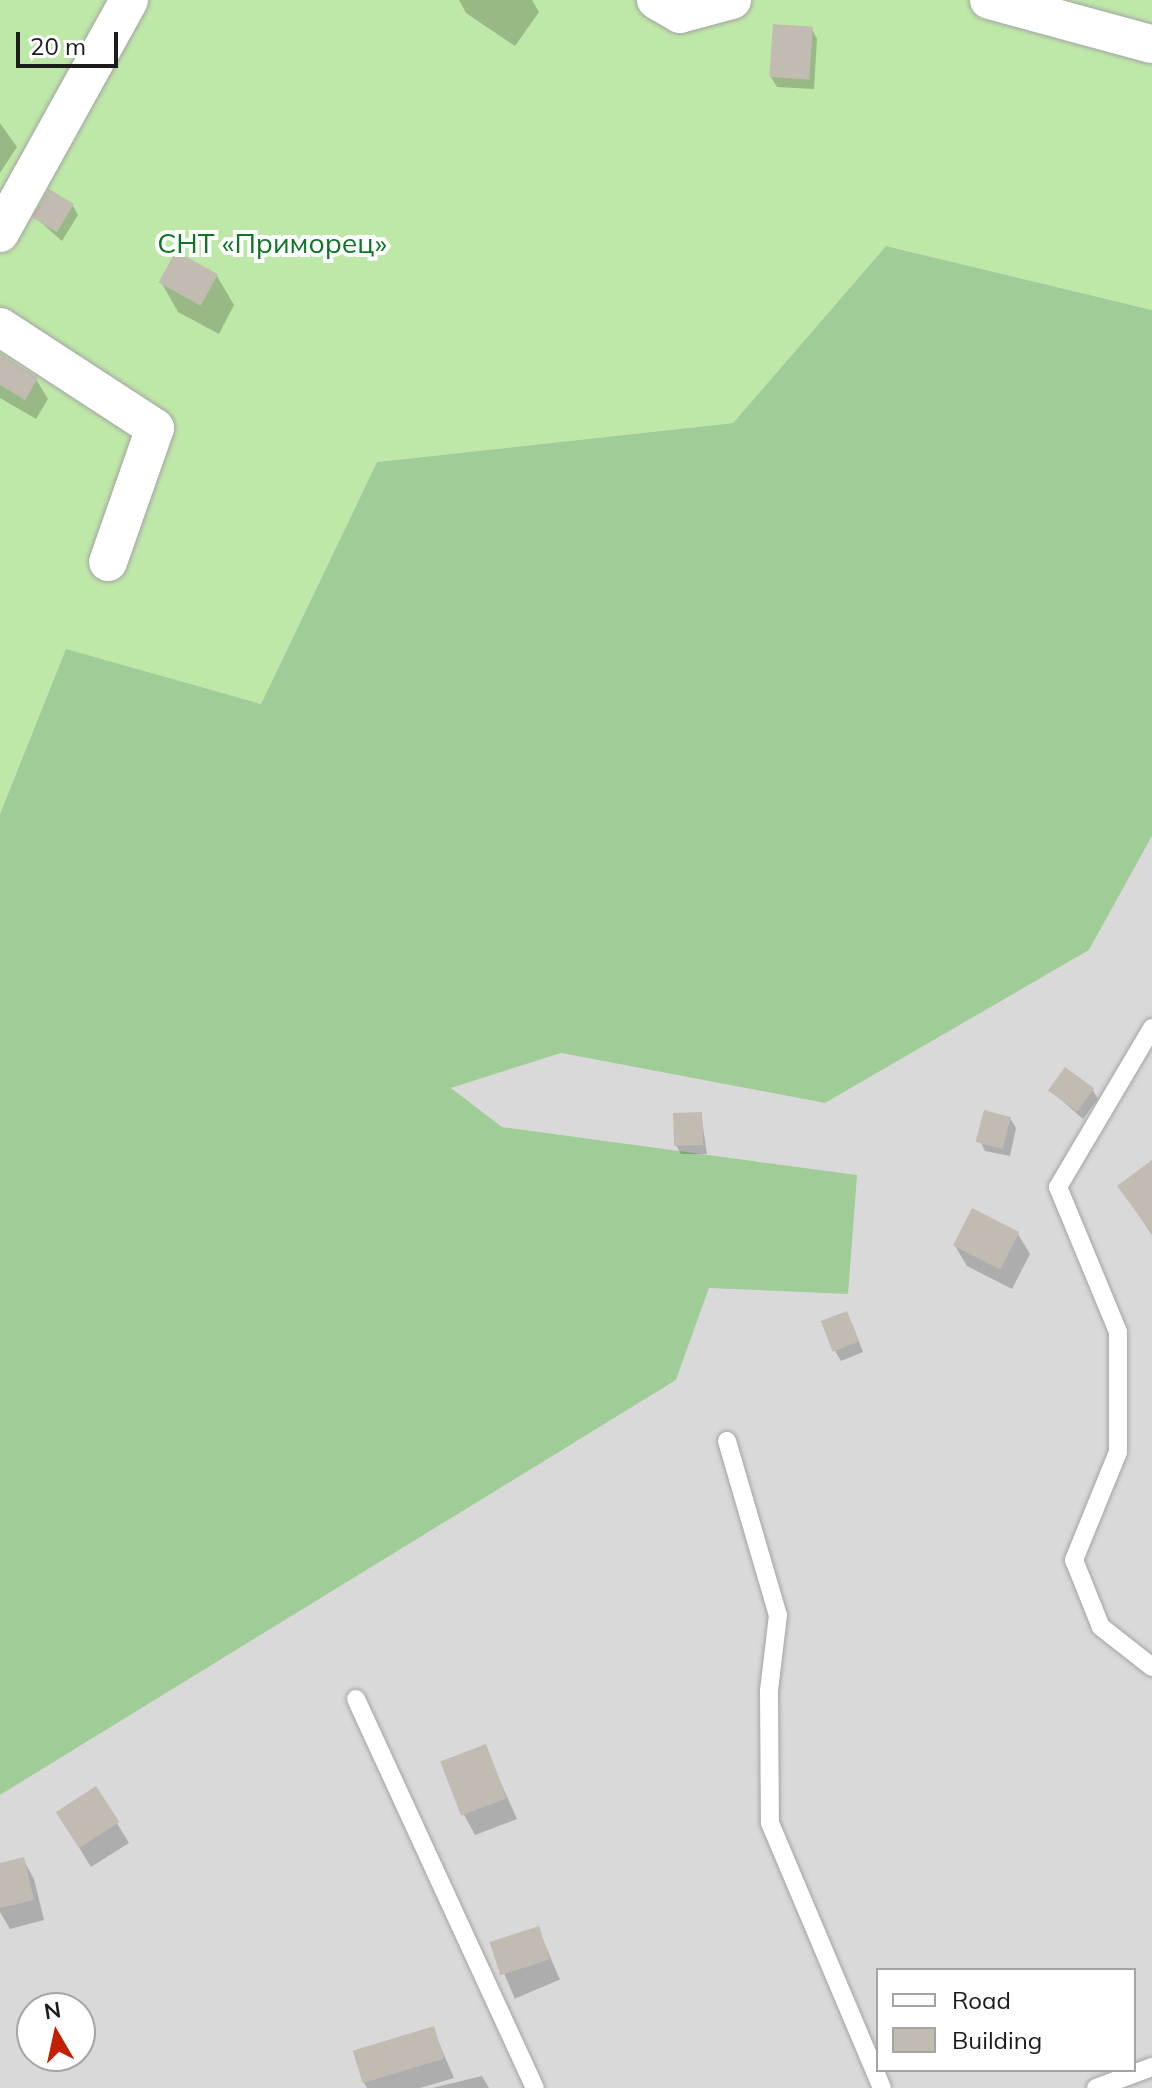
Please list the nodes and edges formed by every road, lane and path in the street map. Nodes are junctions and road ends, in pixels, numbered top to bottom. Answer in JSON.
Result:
{"nodes":[{"id":1,"x":129,"y":0,"type":"edge"},
{"id":2,"x":656,"y":0,"type":"edge"},
{"id":3,"x":732,"y":0,"type":"edge"},
{"id":4,"x":989,"y":0,"type":"edge"},
{"id":5,"x":1151,"y":44,"type":"edge"},
{"id":6,"x":0,"y":233,"type":"edge"},
{"id":7,"x":0,"y":327,"type":"edge"},
{"id":8,"x":108,"y":562,"type":"dead end"},
{"id":9,"x":1152,"y":1028,"type":"edge"},
{"id":10,"x":727,"y":1441,"type":"dead end"},
{"id":11,"x":1152,"y":1667,"type":"edge"},
{"id":12,"x":356,"y":1699,"type":"dead end"},
{"id":13,"x":1152,"y":2067,"type":"edge"},
{"id":14,"x":535,"y":2088,"type":"edge"},
{"id":15,"x":882,"y":2088,"type":"edge"},
{"id":16,"x":1096,"y":2088,"type":"edge"}],
"edges":[{"from":1,"to":6,"type":"street"},
{"from":2,"to":3,"type":"street"},
{"from":4,"to":5,"type":"street"},
{"from":7,"to":8,"type":"street"},
{"from":9,"to":11,"type":"lane"},
{"from":10,"to":15,"type":"lane"},
{"from":12,"to":14,"type":"lane"},
{"from":13,"to":16,"type":"lane"}]}
